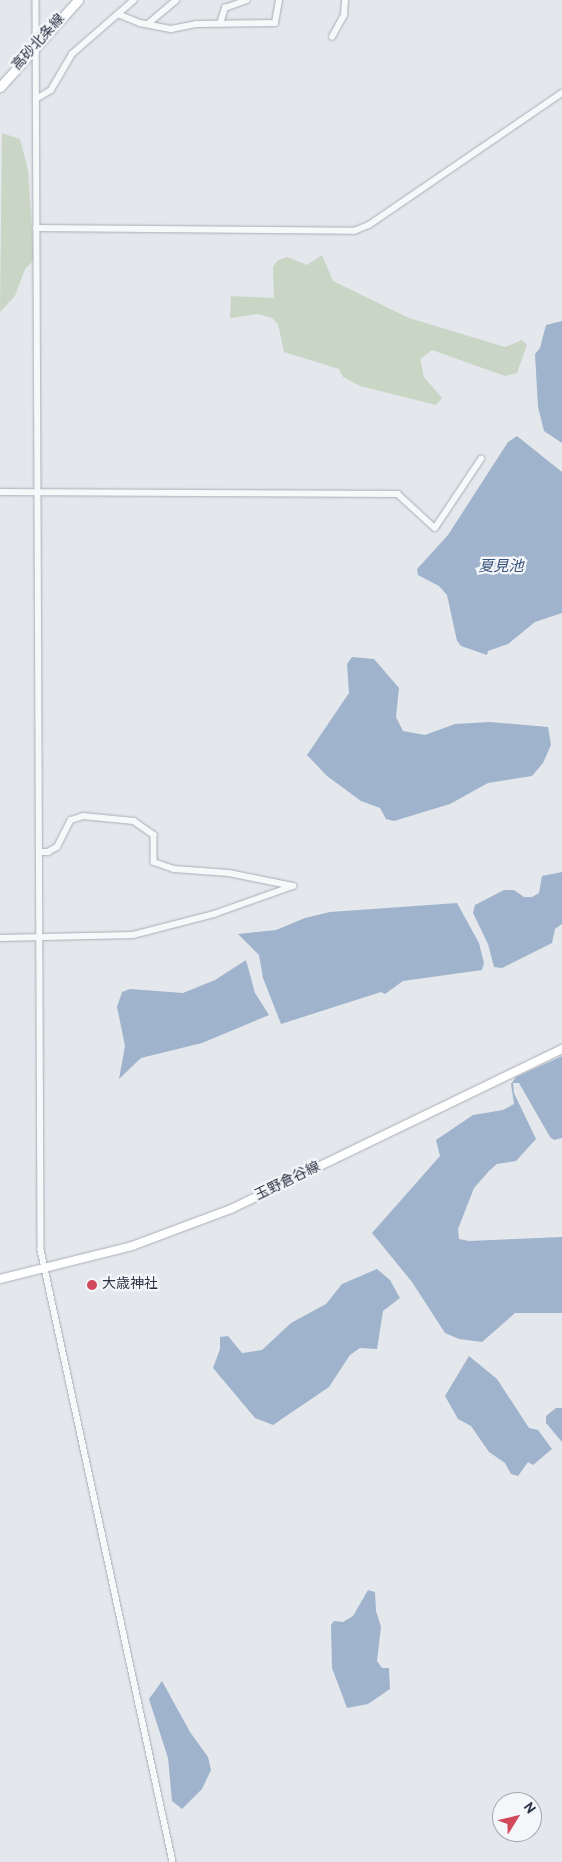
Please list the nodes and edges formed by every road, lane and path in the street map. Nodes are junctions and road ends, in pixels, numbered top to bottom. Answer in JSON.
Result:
{"nodes":[{"id":1,"x":36,"y":0,"type":"edge"},
{"id":2,"x":78,"y":0,"type":"edge"},
{"id":3,"x":134,"y":0,"type":"edge"},
{"id":4,"x":176,"y":0,"type":"edge"},
{"id":5,"x":248,"y":0,"type":"edge"},
{"id":6,"x":279,"y":0,"type":"edge"},
{"id":7,"x":345,"y":0,"type":"edge"},
{"id":8,"x":118,"y":14,"type":"junction"},
{"id":9,"x":149,"y":23,"type":"junction"},
{"id":10,"x":220,"y":24,"type":"junction"},
{"id":11,"x":332,"y":37,"type":"dead end"},
{"id":12,"x":35,"y":47,"type":"junction"},
{"id":13,"x":0,"y":87,"type":"edge"},
{"id":14,"x":562,"y":93,"type":"edge"},
{"id":15,"x":36,"y":99,"type":"junction"},
{"id":16,"x":36,"y":228,"type":"junction"},
{"id":17,"x":481,"y":459,"type":"dead end"},
{"id":18,"x":0,"y":492,"type":"edge"},
{"id":19,"x":38,"y":494,"type":"junction"},
{"id":20,"x":39,"y":852,"type":"junction"},
{"id":21,"x":0,"y":938,"type":"edge"},
{"id":22,"x":39,"y":938,"type":"junction"},
{"id":23,"x":562,"y":1048,"type":"edge"},
{"id":24,"x":44,"y":1269,"type":"junction"},
{"id":25,"x":0,"y":1279,"type":"edge"},
{"id":26,"x":173,"y":1862,"type":"edge"}],
"edges":[{"from":1,"to":12,"type":"street"},
{"from":2,"to":12,"type":"main road","name":"高砂北条線"},
{"from":3,"to":8,"type":"street"},
{"from":4,"to":9,"type":"street"},
{"from":5,"to":10,"type":"street"},
{"from":6,"to":10,"type":"street"},
{"from":7,"to":11,"type":"street"},
{"from":8,"to":9,"type":"street"},
{"from":8,"to":15,"type":"street"},
{"from":9,"to":10,"type":"street"},
{"from":12,"to":13,"type":"main road","name":"高砂北条線"},
{"from":12,"to":15,"type":"street"},
{"from":14,"to":16,"type":"street"},
{"from":15,"to":16,"type":"street"},
{"from":16,"to":19,"type":"street"},
{"from":17,"to":19,"type":"street"},
{"from":18,"to":19,"type":"street"},
{"from":19,"to":20,"type":"street"},
{"from":20,"to":22,"type":"street"},
{"from":20,"to":22,"type":"street"},
{"from":21,"to":22,"type":"street"},
{"from":22,"to":24,"type":"street"},
{"from":23,"to":24,"type":"main road","name":"玉野倉谷線"},
{"from":24,"to":25,"type":"main road","name":"玉野倉谷線"},
{"from":24,"to":26,"type":"street"}]}
